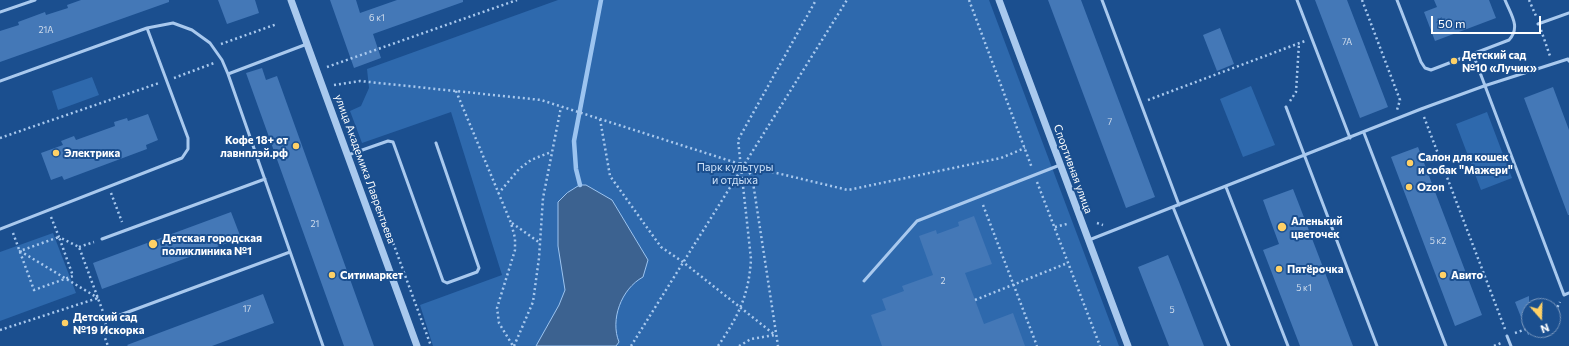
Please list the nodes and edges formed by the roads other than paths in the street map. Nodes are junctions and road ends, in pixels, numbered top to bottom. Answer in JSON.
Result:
{"nodes":[{"id":1,"x":35,"y":0,"type":"edge"},
{"id":2,"x":291,"y":0,"type":"edge"},
{"id":3,"x":999,"y":0,"type":"edge"},
{"id":4,"x":1102,"y":0,"type":"edge"},
{"id":5,"x":1298,"y":0,"type":"edge"},
{"id":6,"x":1397,"y":0,"type":"edge"},
{"id":7,"x":1505,"y":0,"type":"edge"},
{"id":8,"x":0,"y":12,"type":"edge"},
{"id":9,"x":1569,"y":13,"type":"edge"},
{"id":10,"x":1538,"y":24,"type":"dead end"},
{"id":11,"x":147,"y":28,"type":"junction"},
{"id":12,"x":307,"y":44,"type":"junction"},
{"id":13,"x":1473,"y":54,"type":"junction"},
{"id":14,"x":1569,"y":60,"type":"edge"},
{"id":15,"x":228,"y":74,"type":"junction"},
{"id":16,"x":0,"y":80,"type":"edge"},
{"id":17,"x":1484,"y":86,"type":"junction"},
{"id":18,"x":1286,"y":107,"type":"road end"},
{"id":19,"x":1364,"y":133,"type":"junction"},
{"id":20,"x":1350,"y":138,"type":"junction"},
{"id":21,"x":436,"y":143,"type":"dead end"},
{"id":22,"x":348,"y":155,"type":"junction"},
{"id":23,"x":1305,"y":156,"type":"junction"},
{"id":24,"x":1060,"y":165,"type":"junction"},
{"id":25,"x":265,"y":179,"type":"junction"},
{"id":26,"x":1226,"y":187,"type":"junction"},
{"id":27,"x":1179,"y":205,"type":"junction"},
{"id":28,"x":1173,"y":207,"type":"junction"},
{"id":29,"x":0,"y":229,"type":"edge"},
{"id":30,"x":102,"y":239,"type":"road end"},
{"id":31,"x":1088,"y":240,"type":"junction"},
{"id":32,"x":290,"y":252,"type":"junction"},
{"id":33,"x":864,"y":281,"type":"dead end"},
{"id":34,"x":1569,"y":293,"type":"edge"},
{"id":35,"x":120,"y":315,"type":"dead end"},
{"id":36,"x":1507,"y":336,"type":"road end"},
{"id":37,"x":323,"y":346,"type":"edge"},
{"id":38,"x":417,"y":346,"type":"edge"},
{"id":39,"x":1128,"y":346,"type":"edge"},
{"id":40,"x":1228,"y":346,"type":"edge"},
{"id":41,"x":1288,"y":346,"type":"edge"},
{"id":42,"x":1377,"y":346,"type":"edge"},
{"id":43,"x":1446,"y":346,"type":"edge"},
{"id":44,"x":1511,"y":346,"type":"edge"}],
"edges":[{"from":1,"to":8,"type":"lane"},
{"from":2,"to":12,"type":"street","name":"улица Академика Лаврентьева"},
{"from":3,"to":24,"type":"street","name":"Спортивная улица"},
{"from":4,"to":27,"type":"lane"},
{"from":5,"to":20,"type":"lane"},
{"from":6,"to":13,"type":"lane"},
{"from":7,"to":13,"type":"lane"},
{"from":9,"to":10,"type":"lane"},
{"from":11,"to":15,"type":"lane"},
{"from":11,"to":16,"type":"lane"},
{"from":11,"to":29,"type":"lane"},
{"from":12,"to":15,"type":"lane"},
{"from":12,"to":22,"type":"street","name":"улица Академика Лаврентьева"},
{"from":13,"to":17,"type":"lane"},
{"from":14,"to":17,"type":"lane"},
{"from":15,"to":25,"type":"lane"},
{"from":17,"to":19,"type":"lane"},
{"from":17,"to":34,"type":"lane"},
{"from":18,"to":23,"type":"lane"},
{"from":19,"to":20,"type":"lane"},
{"from":19,"to":43,"type":"lane"},
{"from":20,"to":23,"type":"lane"},
{"from":21,"to":22,"type":"lane"},
{"from":22,"to":38,"type":"street","name":"улица Академика Лаврентьева"},
{"from":23,"to":26,"type":"lane"},
{"from":23,"to":42,"type":"lane"},
{"from":24,"to":31,"type":"street","name":"Спортивная улица"},
{"from":24,"to":33,"type":"lane"},
{"from":25,"to":30,"type":"lane"},
{"from":25,"to":32,"type":"lane"},
{"from":26,"to":27,"type":"lane"},
{"from":26,"to":41,"type":"lane"},
{"from":27,"to":28,"type":"lane"},
{"from":28,"to":31,"type":"lane"},
{"from":28,"to":40,"type":"lane"},
{"from":31,"to":39,"type":"street","name":"Спортивная улица"},
{"from":32,"to":35,"type":"lane"},
{"from":32,"to":37,"type":"lane"},
{"from":36,"to":44,"type":"lane"}]}
